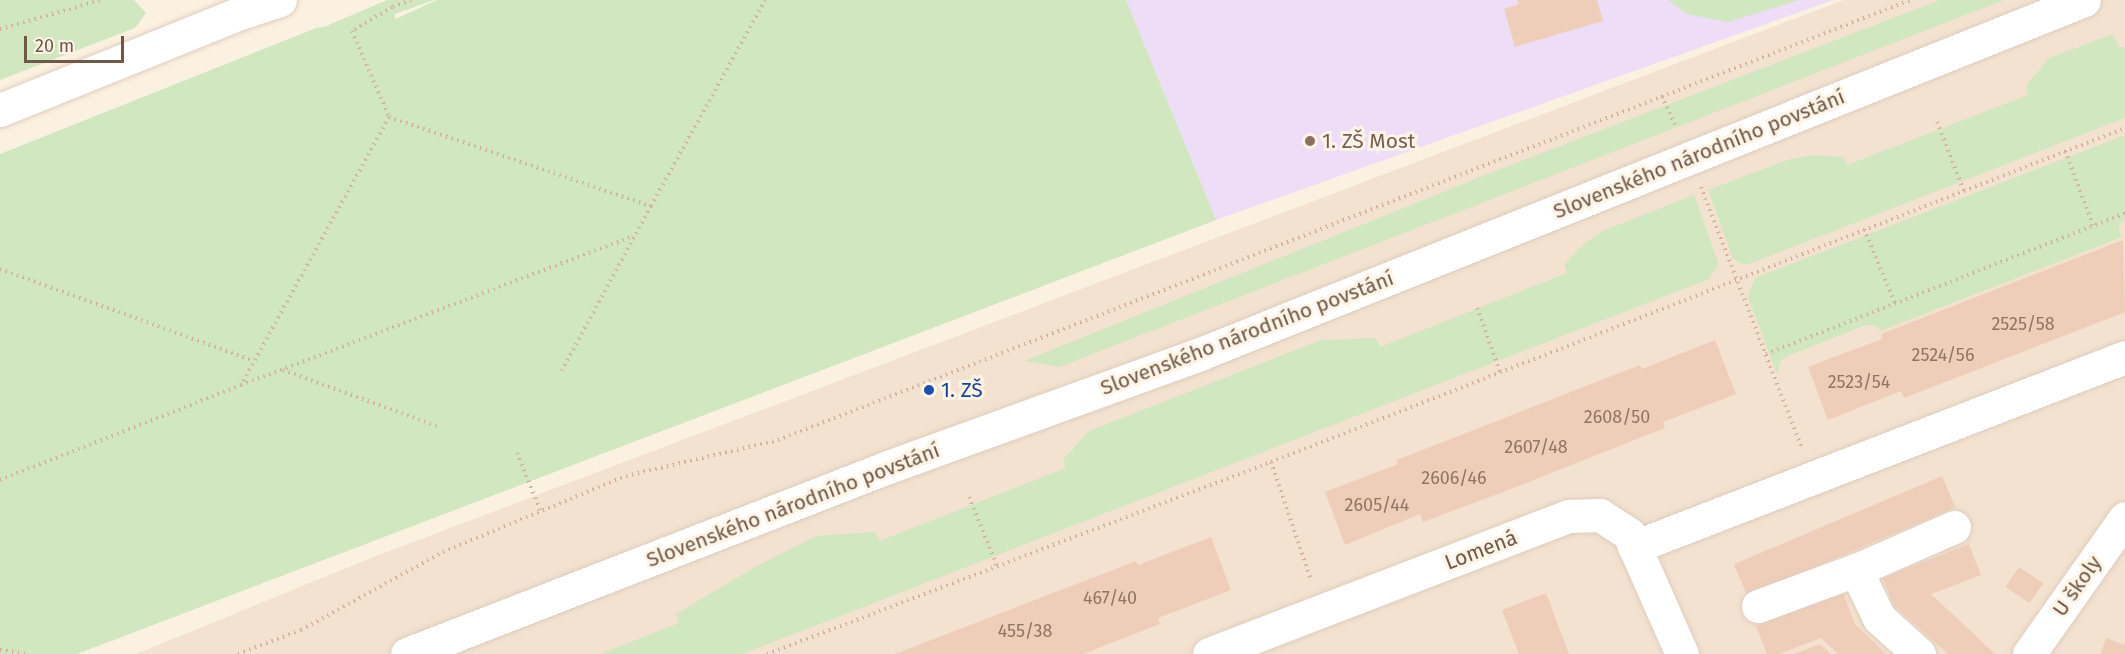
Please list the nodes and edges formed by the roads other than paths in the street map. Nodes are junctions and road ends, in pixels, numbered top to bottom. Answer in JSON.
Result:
{"nodes":[{"id":1,"x":208,"y":0,"type":"edge"},
{"id":2,"x":280,"y":0,"type":"edge"},
{"id":3,"x":2084,"y":0,"type":"edge"},
{"id":4,"x":240,"y":13,"type":"junction"},
{"id":5,"x":0,"y":110,"type":"edge"},
{"id":6,"x":2121,"y":361,"type":"edge"},
{"id":7,"x":2125,"y":518,"type":"edge"},
{"id":8,"x":1954,"y":527,"type":"dead end"},
{"id":9,"x":1634,"y":547,"type":"junction"},
{"id":10,"x":1856,"y":570,"type":"junction"},
{"id":11,"x":1758,"y":606,"type":"dead end"},
{"id":12,"x":407,"y":654,"type":"edge"},
{"id":13,"x":1209,"y":654,"type":"edge"},
{"id":14,"x":1682,"y":654,"type":"edge"},
{"id":15,"x":1919,"y":654,"type":"edge"},
{"id":16,"x":2029,"y":654,"type":"edge"}],
"edges":[{"from":1,"to":4,"type":"street"},
{"from":2,"to":4,"type":"street"},
{"from":3,"to":12,"type":"street","name":"Slovenského národního povstání"},
{"from":4,"to":5,"type":"street"},
{"from":6,"to":9,"type":"street"},
{"from":7,"to":16,"type":"street","name":"U školy"},
{"from":8,"to":10,"type":"street"},
{"from":9,"to":13,"type":"street","name":"Lomená"},
{"from":9,"to":14,"type":"street","name":"Lomená"},
{"from":10,"to":11,"type":"street"},
{"from":10,"to":15,"type":"street"}]}
